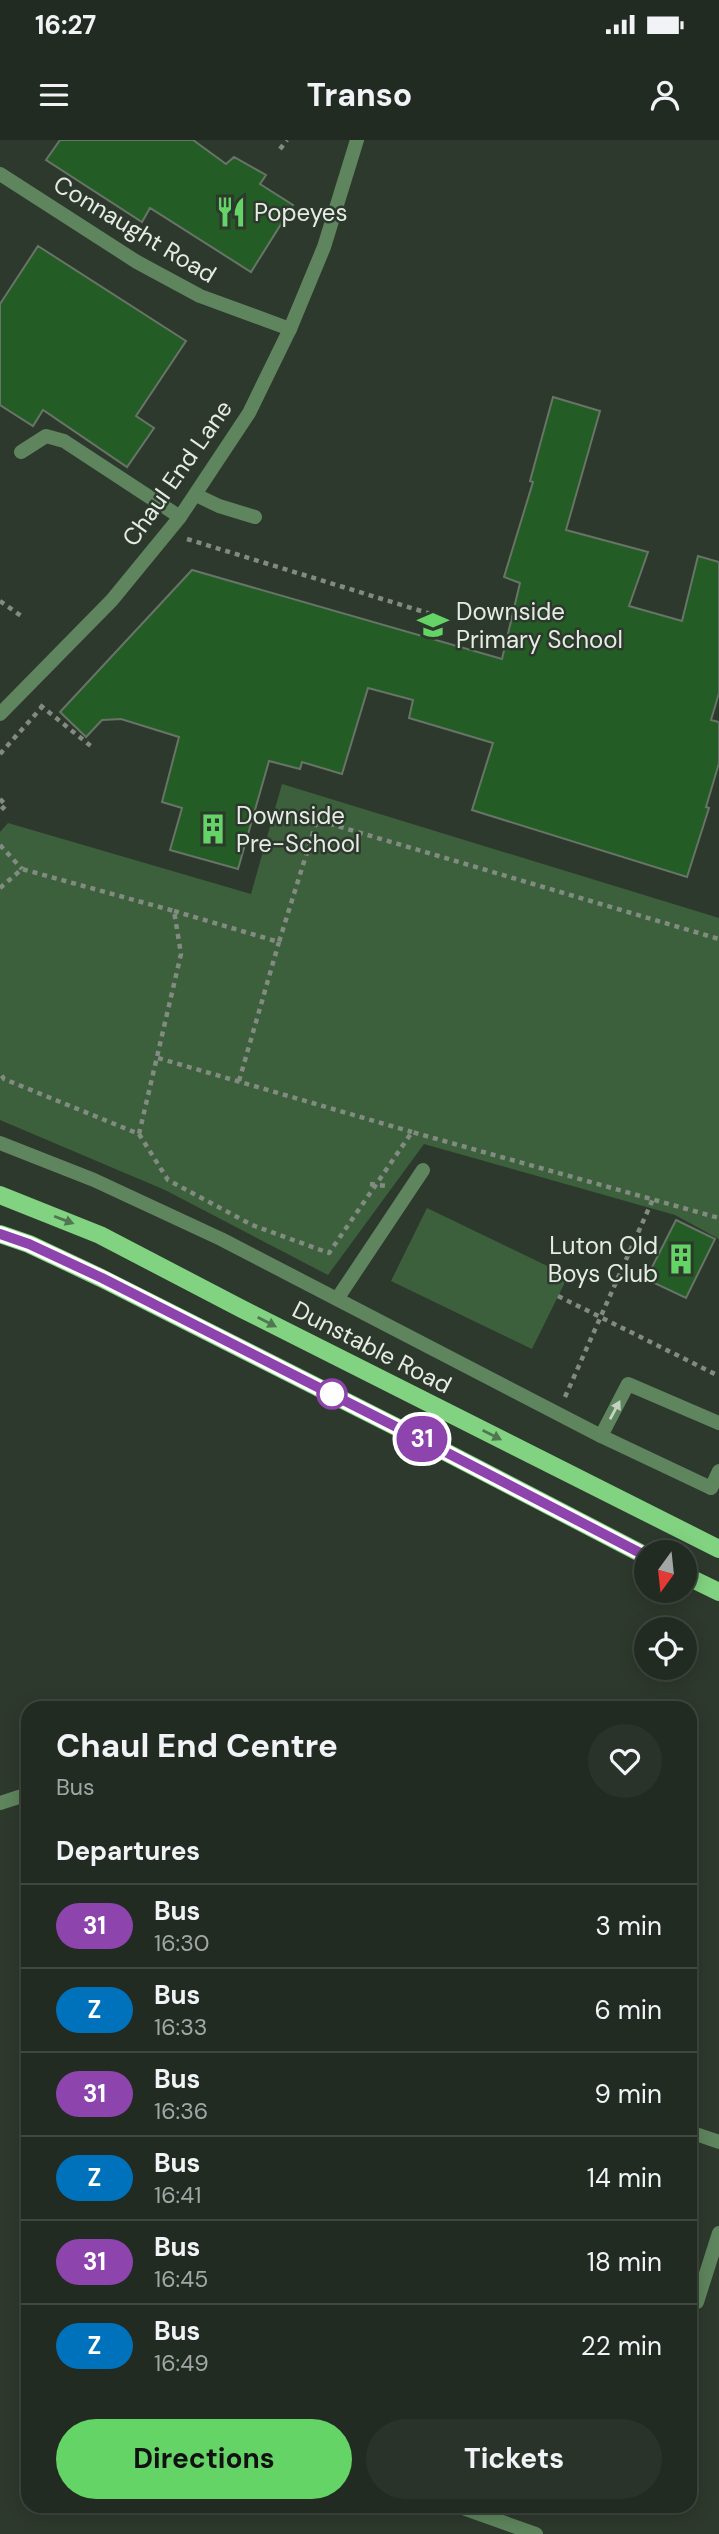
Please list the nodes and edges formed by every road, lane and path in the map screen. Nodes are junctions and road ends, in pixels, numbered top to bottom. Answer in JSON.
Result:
{"nodes":[{"id":1,"x":287,"y":140,"type":"edge"},
{"id":2,"x":358,"y":140,"type":"edge"},
{"id":3,"x":280,"y":149,"type":"dead end"},
{"id":4,"x":0,"y":174,"type":"edge"},
{"id":5,"x":289,"y":329,"type":"junction"},
{"id":6,"x":21,"y":452,"type":"dead end"},
{"id":7,"x":196,"y":495,"type":"junction"},
{"id":8,"x":180,"y":517,"type":"junction"},
{"id":9,"x":254,"y":517,"type":"dead end"},
{"id":10,"x":167,"y":533,"type":"junction"},
{"id":11,"x":0,"y":601,"type":"edge"},
{"id":12,"x":24,"y":618,"type":"dead end"},
{"id":13,"x":444,"y":618,"type":"dead end"},
{"id":14,"x":23,"y":691,"type":"junction"},
{"id":15,"x":42,"y":707,"type":"junction"},
{"id":16,"x":0,"y":714,"type":"edge"},
{"id":17,"x":92,"y":747,"type":"dead end"},
{"id":18,"x":0,"y":754,"type":"edge"},
{"id":19,"x":0,"y":799,"type":"edge"},
{"id":20,"x":0,"y":811,"type":"edge"},
{"id":21,"x":0,"y":845,"type":"edge"},
{"id":22,"x":22,"y":869,"type":"junction"},
{"id":23,"x":0,"y":888,"type":"edge"},
{"id":24,"x":174,"y":911,"type":"junction"},
{"id":25,"x":719,"y":939,"type":"edge"},
{"id":26,"x":279,"y":942,"type":"junction"},
{"id":27,"x":157,"y":1058,"type":"junction"},
{"id":28,"x":0,"y":1073,"type":"edge"},
{"id":29,"x":239,"y":1081,"type":"junction"},
{"id":30,"x":412,"y":1132,"type":"junction"},
{"id":31,"x":139,"y":1134,"type":"junction"},
{"id":32,"x":0,"y":1143,"type":"edge"},
{"id":33,"x":423,"y":1170,"type":"dead end"},
{"id":34,"x":0,"y":1195,"type":"edge"},
{"id":35,"x":653,"y":1199,"type":"junction"},
{"id":36,"x":249,"y":1216,"type":"dead end"},
{"id":37,"x":719,"y":1218,"type":"edge"},
{"id":38,"x":252,"y":1225,"type":"junction"},
{"id":39,"x":0,"y":1234,"type":"edge"},
{"id":40,"x":558,"y":1296,"type":"dead end"},
{"id":41,"x":337,"y":1299,"type":"junction"},
{"id":42,"x":600,"y":1318,"type":"junction"},
{"id":43,"x":719,"y":1376,"type":"edge"},
{"id":44,"x":558,"y":1413,"type":"junction"},
{"id":45,"x":719,"y":1423,"type":"edge"},
{"id":46,"x":601,"y":1436,"type":"junction"},
{"id":47,"x":719,"y":1471,"type":"edge"},
{"id":48,"x":719,"y":1549,"type":"edge"},
{"id":49,"x":634,"y":1550,"type":"edge"},
{"id":50,"x":697,"y":1581,"type":"edge"},
{"id":51,"x":719,"y":1592,"type":"edge"},
{"id":52,"x":21,"y":1796,"type":"edge"},
{"id":53,"x":0,"y":1803,"type":"edge"},
{"id":54,"x":697,"y":2134,"type":"edge"},
{"id":55,"x":719,"y":2142,"type":"edge"},
{"id":56,"x":719,"y":2233,"type":"edge"},
{"id":57,"x":697,"y":2302,"type":"dead end"},
{"id":58,"x":477,"y":2513,"type":"edge"},
{"id":59,"x":536,"y":2534,"type":"edge"}],
"edges":[{"from":1,"to":3,"type":"path"},
{"from":2,"to":5,"type":"street","name":"Chaul End Lane"},
{"from":4,"to":5,"type":"street","name":"Connaught Road"},
{"from":5,"to":7,"type":"street","name":"Chaul End Lane"},
{"from":6,"to":8,"type":"street"},
{"from":7,"to":8,"type":"street","name":"Chaul End Lane"},
{"from":7,"to":9,"type":"street"},
{"from":8,"to":10,"type":"street","name":"Chaul End Lane"},
{"from":10,"to":13,"type":"path"},
{"from":10,"to":14,"type":"street","name":"Chaul End Lane"},
{"from":11,"to":12,"type":"path"},
{"from":14,"to":15,"type":"path"},
{"from":14,"to":16,"type":"street","name":"Chaul End Lane"},
{"from":15,"to":17,"type":"path"},
{"from":15,"to":18,"type":"path"},
{"from":19,"to":20,"type":"path"},
{"from":21,"to":22,"type":"path"},
{"from":22,"to":23,"type":"path"},
{"from":22,"to":24,"type":"path"},
{"from":24,"to":26,"type":"path"},
{"from":24,"to":27,"type":"path"},
{"from":25,"to":26,"type":"path"},
{"from":26,"to":29,"type":"path"},
{"from":27,"to":29,"type":"path"},
{"from":27,"to":31,"type":"path"},
{"from":28,"to":31,"type":"path"},
{"from":29,"to":30,"type":"path"},
{"from":30,"to":35,"type":"path"},
{"from":30,"to":38,"type":"path"},
{"from":31,"to":38,"type":"path"},
{"from":32,"to":41,"type":"street","name":"Dunstable Road"},
{"from":33,"to":41,"type":"street"},
{"from":34,"to":48,"type":"main road","name":"Dunstable Road","one_way":true},
{"from":35,"to":37,"type":"path"},
{"from":35,"to":42,"type":"path"},
{"from":36,"to":38,"type":"path"},
{"from":39,"to":49,"type":"main road"},
{"from":40,"to":42,"type":"path"},
{"from":41,"to":44,"type":"street","name":"Dunstable Road"},
{"from":42,"to":43,"type":"path"},
{"from":42,"to":44,"type":"path"},
{"from":44,"to":46,"type":"street","name":"Dunstable Road"},
{"from":46,"to":45,"type":"street","one_way":true},
{"from":46,"to":47,"type":"street","name":"Dunstable Road"},
{"from":50,"to":51,"type":"main road"},
{"from":52,"to":53,"type":"street"},
{"from":54,"to":55,"type":"street"},
{"from":56,"to":57,"type":"street"},
{"from":58,"to":59,"type":"street"}]}
